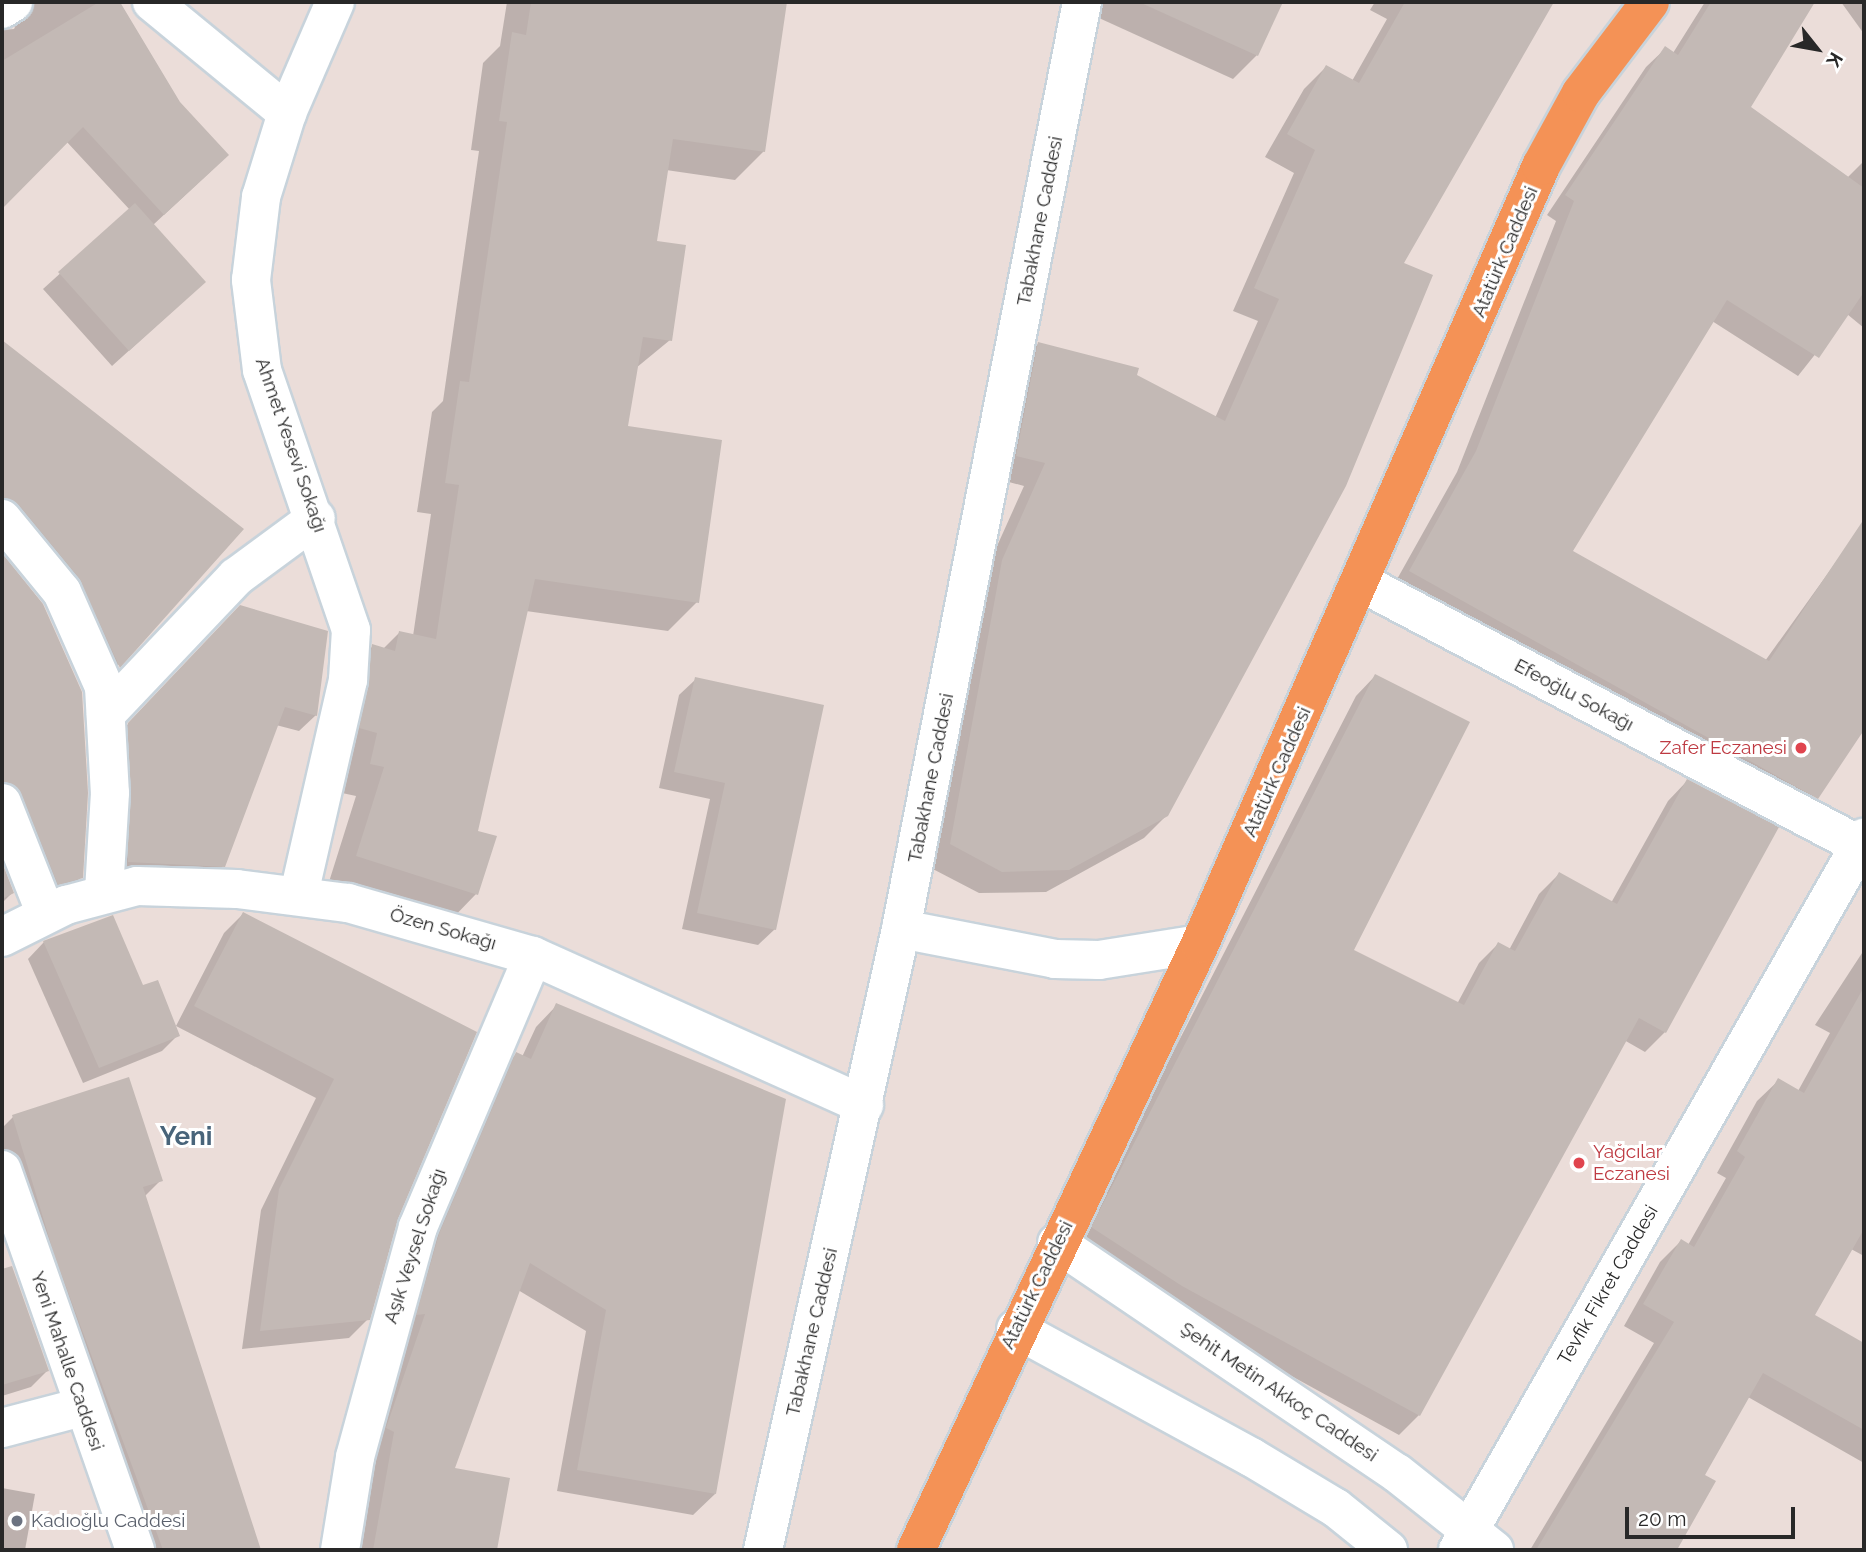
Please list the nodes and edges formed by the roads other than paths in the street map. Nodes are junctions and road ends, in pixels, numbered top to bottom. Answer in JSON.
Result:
{"nodes":[{"id":1,"x":13,"y":2,"type":"edge"},
{"id":2,"x":152,"y":2,"type":"edge"},
{"id":3,"x":335,"y":2,"type":"edge"},
{"id":4,"x":1082,"y":2,"type":"edge"},
{"id":5,"x":1650,"y":2,"type":"edge"},
{"id":6,"x":2,"y":9,"type":"edge"},
{"id":7,"x":287,"y":113,"type":"junction"},
{"id":8,"x":316,"y":518,"type":"junction"},
{"id":9,"x":2,"y":519,"type":"edge"},
{"id":10,"x":1362,"y":583,"type":"junction"},
{"id":11,"x":106,"y":714,"type":"junction"},
{"id":12,"x":2,"y":803,"type":"edge"},
{"id":13,"x":1862,"y":842,"type":"edge"},
{"id":14,"x":104,"y":892,"type":"junction"},
{"id":15,"x":299,"y":894,"type":"junction"},
{"id":16,"x":46,"y":914,"type":"junction"},
{"id":17,"x":901,"y":929,"type":"junction"},
{"id":18,"x":2,"y":937,"type":"edge"},
{"id":19,"x":1200,"y":944,"type":"junction"},
{"id":20,"x":533,"y":956,"type":"junction"},
{"id":21,"x":864,"y":1105,"type":"junction"},
{"id":22,"x":2,"y":1170,"type":"edge"},
{"id":23,"x":1057,"y":1243,"type":"junction"},
{"id":24,"x":1016,"y":1329,"type":"junction"},
{"id":25,"x":82,"y":1407,"type":"junction"},
{"id":26,"x":2,"y":1428,"type":"edge"},
{"id":27,"x":1473,"y":1544,"type":"edge"},
{"id":28,"x":135,"y":1550,"type":"edge"},
{"id":29,"x":340,"y":1550,"type":"edge"},
{"id":30,"x":763,"y":1550,"type":"edge"},
{"id":31,"x":916,"y":1550,"type":"edge"},
{"id":32,"x":1388,"y":1550,"type":"edge"}],
"edges":[{"from":1,"to":6,"type":"street"},
{"from":2,"to":7,"type":"street"},
{"from":3,"to":7,"type":"street","name":"Ahmet Yesevi Sokağı"},
{"from":4,"to":17,"type":"street","name":"Tabakhane Caddesi"},
{"from":5,"to":10,"type":"main road","name":"Atatürk Caddesi"},
{"from":7,"to":8,"type":"street","name":"Ahmet Yesevi Sokağı"},
{"from":8,"to":11,"type":"street"},
{"from":8,"to":15,"type":"street","name":"Ahmet Yesevi Sokağı"},
{"from":9,"to":11,"type":"street"},
{"from":10,"to":13,"type":"street","name":"Efeoğlu Sokağı"},
{"from":10,"to":19,"type":"main road","name":"Atatürk Caddesi"},
{"from":11,"to":14,"type":"street"},
{"from":12,"to":16,"type":"street"},
{"from":13,"to":27,"type":"street","name":"Tevfik Fikret Caddesi"},
{"from":14,"to":15,"type":"street","name":"Özen Sokağı"},
{"from":14,"to":16,"type":"street","name":"Özen Sokağı"},
{"from":15,"to":20,"type":"street","name":"Özen Sokağı"},
{"from":16,"to":18,"type":"street","name":"Özen Sokağı"},
{"from":17,"to":19,"type":"street"},
{"from":17,"to":21,"type":"street","name":"Tabakhane Caddesi"},
{"from":19,"to":23,"type":"main road","name":"Atatürk Caddesi"},
{"from":20,"to":21,"type":"street","name":"Özen Sokağı"},
{"from":20,"to":29,"type":"street","name":"Aşık Veysel Sokağı"},
{"from":21,"to":30,"type":"street","name":"Tabakhane Caddesi"},
{"from":22,"to":25,"type":"street","name":"Yeni Mahalle Caddesi"},
{"from":23,"to":24,"type":"main road","name":"Atatürk Caddesi"},
{"from":23,"to":27,"type":"street","name":"Şehit Metin Akkoç Caddesi"},
{"from":24,"to":31,"type":"main road","name":"Atatürk Caddesi"},
{"from":24,"to":32,"type":"street"},
{"from":25,"to":26,"type":"street"},
{"from":25,"to":28,"type":"street","name":"Yeni Mahalle Caddesi"}]}
